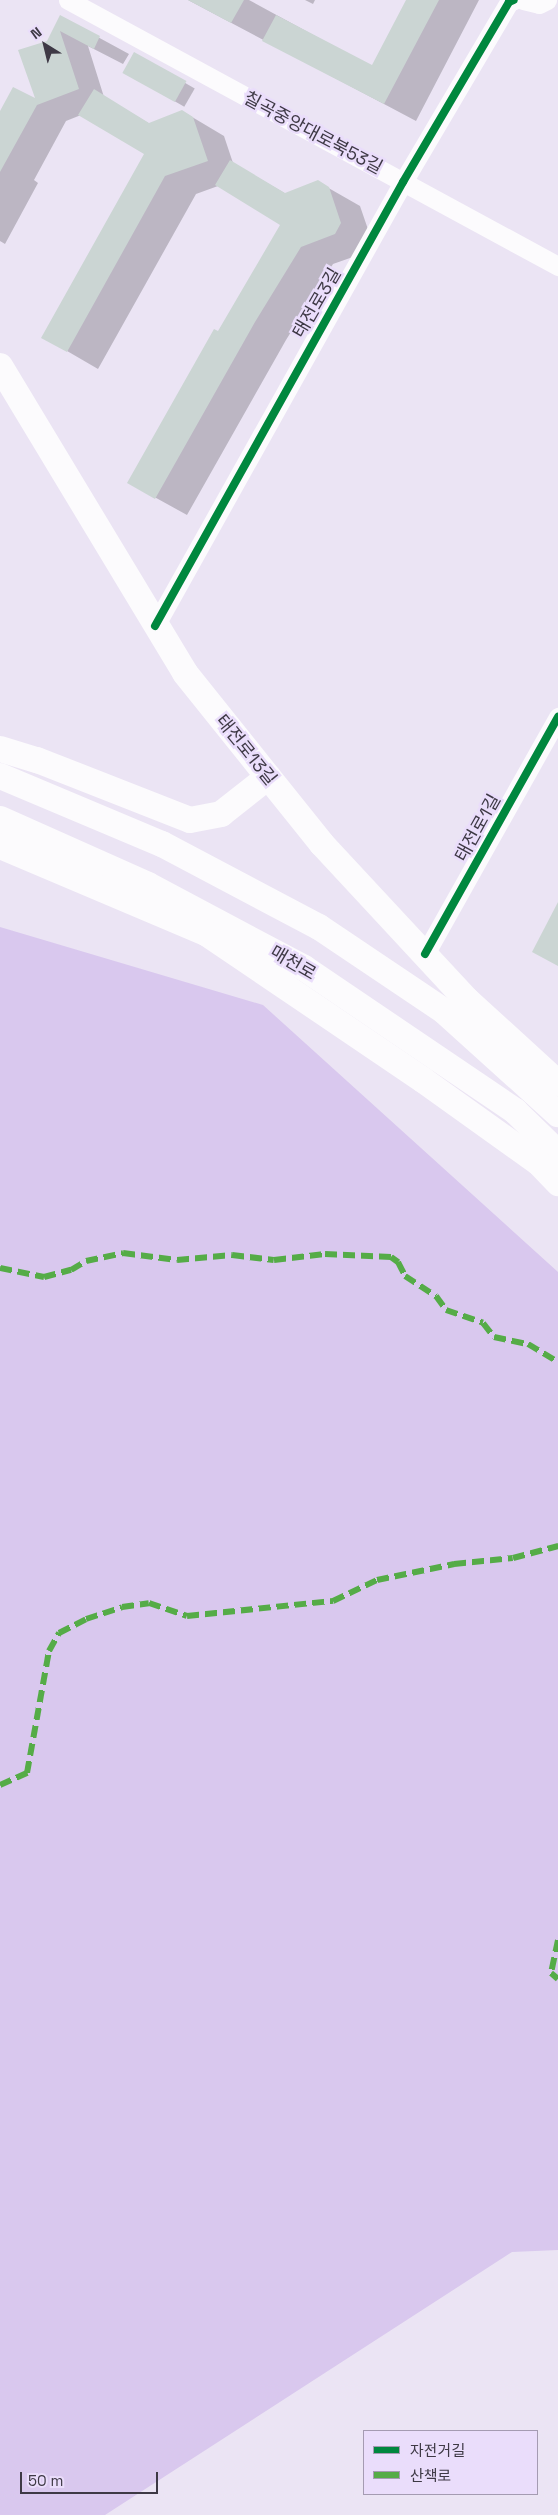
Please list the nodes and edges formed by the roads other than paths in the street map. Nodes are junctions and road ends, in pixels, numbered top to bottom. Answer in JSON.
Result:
{"nodes":[{"id":1,"x":68,"y":0,"type":"edge"},
{"id":2,"x":514,"y":0,"type":"edge"},
{"id":3,"x":523,"y":0,"type":"edge"},
{"id":4,"x":547,"y":0,"type":"edge"},
{"id":5,"x":403,"y":182,"type":"junction"},
{"id":6,"x":558,"y":266,"type":"edge"},
{"id":7,"x":0,"y":366,"type":"edge"},
{"id":8,"x":155,"y":626,"type":"junction"},
{"id":9,"x":558,"y":717,"type":"edge"},
{"id":10,"x":0,"y":749,"type":"edge"},
{"id":11,"x":0,"y":776,"type":"edge"},
{"id":12,"x":268,"y":777,"type":"junction"},
{"id":13,"x":0,"y":819,"type":"edge"},
{"id":14,"x":0,"y":846,"type":"edge"},
{"id":15,"x":425,"y":954,"type":"junction"},
{"id":16,"x":358,"y":1036,"type":"junction"},
{"id":17,"x":558,"y":1083,"type":"edge"},
{"id":18,"x":558,"y":1114,"type":"edge"},
{"id":19,"x":558,"y":1153,"type":"edge"},
{"id":20,"x":558,"y":1183,"type":"edge"}],
"edges":[{"from":1,"to":5,"type":"street","name":"칠곡중앙대로북53길"},
{"from":2,"to":5,"type":"street","name":"태전로3길"},
{"from":3,"to":4,"type":"street"},
{"from":5,"to":6,"type":"street","name":"칠곡중앙대로북53길"},
{"from":5,"to":8,"type":"street","name":"태전로3길"},
{"from":7,"to":8,"type":"main road","name":"태전로13길"},
{"from":8,"to":12,"type":"main road","name":"태전로13길"},
{"from":9,"to":15,"type":"street","name":"태전로1길"},
{"from":10,"to":12,"type":"main road"},
{"from":11,"to":18,"type":"main road"},
{"from":12,"to":15,"type":"main road","name":"태전로13길"},
{"from":13,"to":19,"type":"main road","name":"매천로"},
{"from":14,"to":16,"type":"main road"},
{"from":15,"to":16,"type":"main road"},
{"from":15,"to":17,"type":"main road","name":"태전로13길"},
{"from":16,"to":20,"type":"main road"}]}
